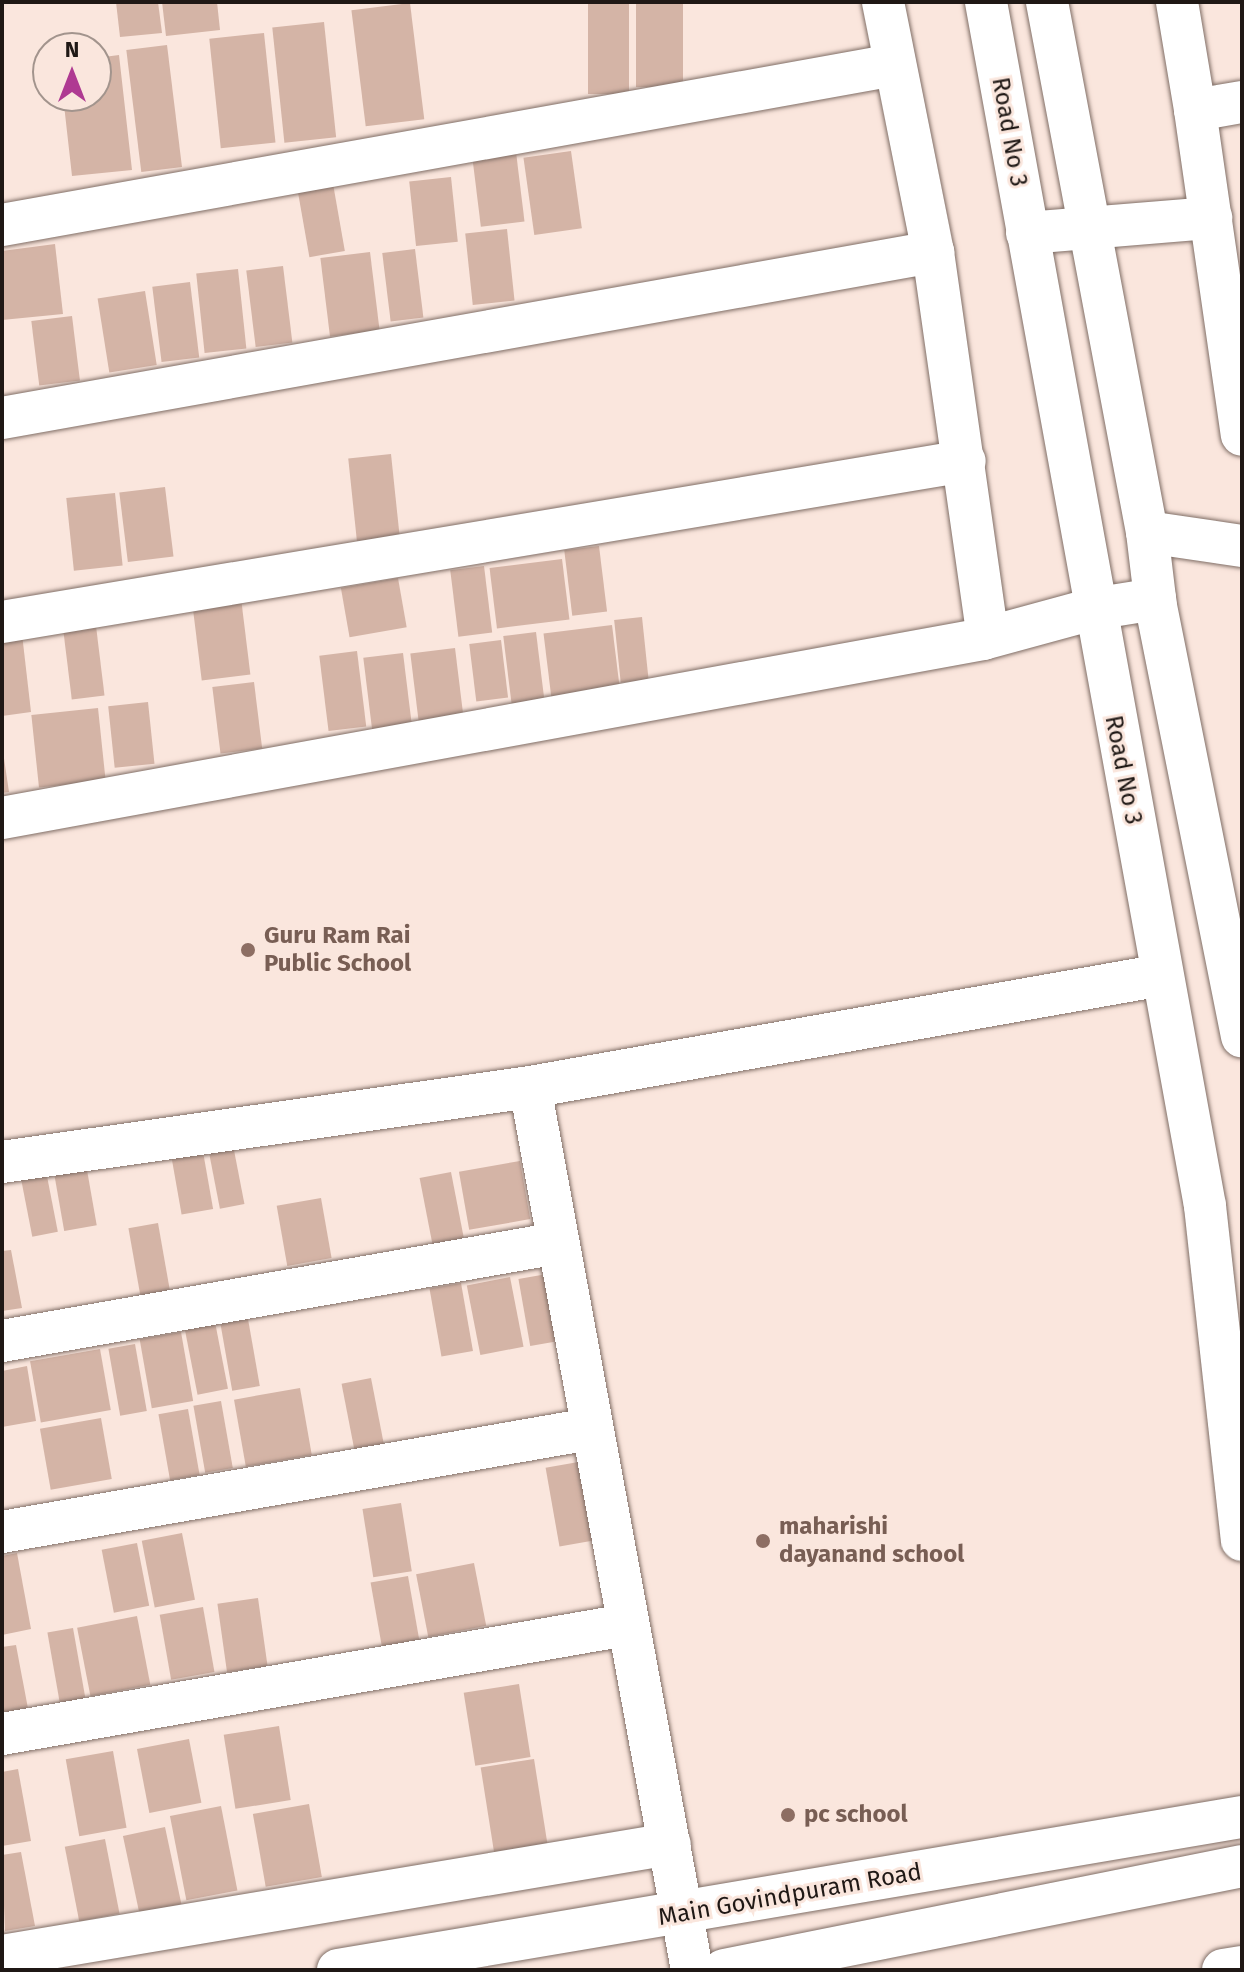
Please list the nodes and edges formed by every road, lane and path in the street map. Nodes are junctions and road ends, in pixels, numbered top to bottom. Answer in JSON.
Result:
{"nodes":[{"id":1,"x":883,"y":2,"type":"edge"},
{"id":2,"x":986,"y":2,"type":"edge"},
{"id":3,"x":1047,"y":2,"type":"edge"},
{"id":4,"x":1177,"y":2,"type":"edge"},
{"id":5,"x":894,"y":65,"type":"junction"},
{"id":6,"x":1242,"y":102,"type":"edge"},
{"id":7,"x":1195,"y":110,"type":"junction"},
{"id":8,"x":1211,"y":218,"type":"junction"},
{"id":9,"x":2,"y":225,"type":"edge"},
{"id":10,"x":1090,"y":228,"type":"junction"},
{"id":11,"x":1027,"y":233,"type":"junction"},
{"id":12,"x":933,"y":252,"type":"junction"},
{"id":13,"x":1238,"y":368,"type":"edge"},
{"id":14,"x":2,"y":418,"type":"edge"},
{"id":15,"x":1242,"y":435,"type":"edge"},
{"id":16,"x":965,"y":461,"type":"junction"},
{"id":17,"x":1147,"y":532,"type":"junction"},
{"id":18,"x":1242,"y":546,"type":"edge"},
{"id":19,"x":1155,"y":599,"type":"junction"},
{"id":20,"x":1093,"y":609,"type":"junction"},
{"id":21,"x":2,"y":622,"type":"edge"},
{"id":22,"x":983,"y":639,"type":"junction"},
{"id":23,"x":2,"y":818,"type":"edge"},
{"id":24,"x":1162,"y":975,"type":"junction"},
{"id":25,"x":1242,"y":1037,"type":"edge"},
{"id":26,"x":530,"y":1087,"type":"junction"},
{"id":27,"x":2,"y":1162,"type":"edge"},
{"id":28,"x":558,"y":1243,"type":"junction"},
{"id":29,"x":2,"y":1341,"type":"edge"},
{"id":30,"x":590,"y":1429,"type":"junction"},
{"id":31,"x":2,"y":1532,"type":"edge"},
{"id":32,"x":1242,"y":1540,"type":"edge"},
{"id":33,"x":626,"y":1625,"type":"junction"},
{"id":34,"x":2,"y":1734,"type":"edge"},
{"id":35,"x":1242,"y":1817,"type":"edge"},
{"id":36,"x":670,"y":1844,"type":"junction"},
{"id":37,"x":1242,"y":1866,"type":"edge"},
{"id":38,"x":685,"y":1913,"type":"junction"},
{"id":39,"x":2,"y":1956,"type":"edge"},
{"id":40,"x":1242,"y":1967,"type":"edge"},
{"id":41,"x":338,"y":1970,"type":"edge"},
{"id":42,"x":692,"y":1970,"type":"edge"},
{"id":43,"x":724,"y":1970,"type":"edge"},
{"id":44,"x":1223,"y":1970,"type":"edge"}],
"edges":[{"from":1,"to":5,"type":"street"},
{"from":2,"to":11,"type":"street","name":"Road No 3"},
{"from":3,"to":10,"type":"street"},
{"from":4,"to":7,"type":"street"},
{"from":5,"to":9,"type":"street"},
{"from":5,"to":12,"type":"street"},
{"from":6,"to":7,"type":"street"},
{"from":7,"to":8,"type":"street"},
{"from":8,"to":10,"type":"street"},
{"from":8,"to":13,"type":"street"},
{"from":10,"to":11,"type":"street"},
{"from":10,"to":17,"type":"street"},
{"from":11,"to":20,"type":"street","name":"Road No 3"},
{"from":12,"to":14,"type":"street"},
{"from":12,"to":16,"type":"street"},
{"from":13,"to":15,"type":"street"},
{"from":16,"to":21,"type":"street"},
{"from":16,"to":22,"type":"street"},
{"from":17,"to":18,"type":"street"},
{"from":17,"to":19,"type":"street"},
{"from":19,"to":20,"type":"street"},
{"from":19,"to":25,"type":"street"},
{"from":20,"to":22,"type":"street"},
{"from":20,"to":24,"type":"street","name":"Road No 3"},
{"from":22,"to":23,"type":"street"},
{"from":24,"to":26,"type":"street"},
{"from":24,"to":32,"type":"street","name":"Road No 3"},
{"from":26,"to":27,"type":"street"},
{"from":26,"to":28,"type":"street"},
{"from":28,"to":29,"type":"street"},
{"from":28,"to":30,"type":"street"},
{"from":30,"to":31,"type":"street"},
{"from":30,"to":33,"type":"street"},
{"from":33,"to":34,"type":"street"},
{"from":33,"to":36,"type":"street"},
{"from":35,"to":38,"type":"street","name":"Main Govindpuram Road"},
{"from":36,"to":38,"type":"street"},
{"from":36,"to":39,"type":"street"},
{"from":37,"to":43,"type":"street"},
{"from":38,"to":41,"type":"street","name":"Main Govindpuram Road"},
{"from":38,"to":42,"type":"street"},
{"from":40,"to":44,"type":"street"}]}
